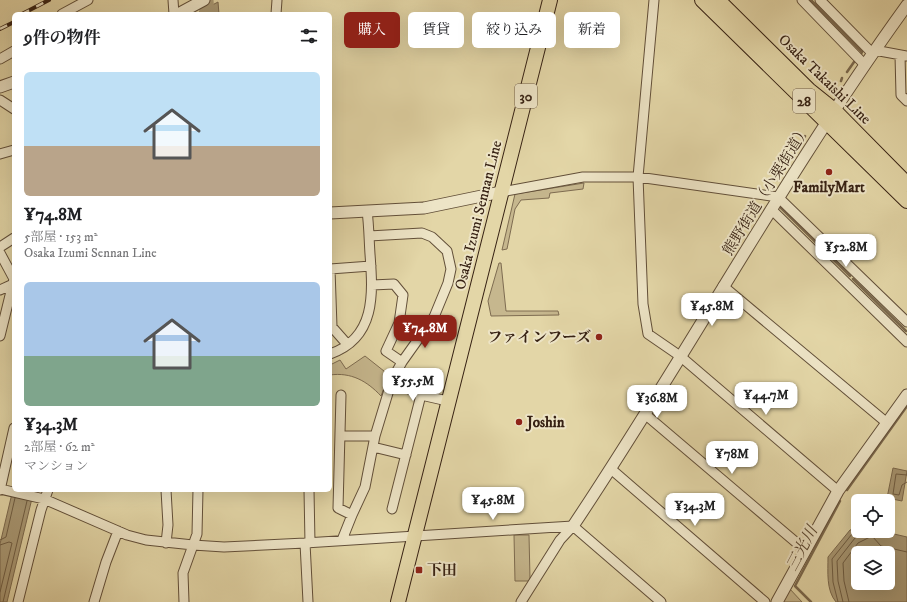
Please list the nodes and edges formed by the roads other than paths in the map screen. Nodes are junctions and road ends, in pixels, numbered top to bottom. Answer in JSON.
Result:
{"nodes":[{"id":1,"x":88,"y":0,"type":"edge"},
{"id":2,"x":173,"y":0,"type":"edge"},
{"id":3,"x":204,"y":0,"type":"edge"},
{"id":4,"x":277,"y":0,"type":"edge"},
{"id":5,"x":550,"y":0,"type":"edge"},
{"id":6,"x":654,"y":0,"type":"edge"},
{"id":7,"x":692,"y":0,"type":"edge"},
{"id":8,"x":702,"y":0,"type":"edge"},
{"id":9,"x":718,"y":0,"type":"edge"},
{"id":10,"x":729,"y":0,"type":"edge"},
{"id":11,"x":802,"y":0,"type":"edge"},
{"id":12,"x":820,"y":0,"type":"edge"},
{"id":13,"x":907,"y":5,"type":"edge"},
{"id":14,"x":66,"y":12,"type":"edge"},
{"id":15,"x":174,"y":12,"type":"edge"},
{"id":16,"x":182,"y":12,"type":"edge"},
{"id":17,"x":276,"y":12,"type":"edge"},
{"id":18,"x":873,"y":51,"type":"junction"},
{"id":19,"x":12,"y":52,"type":"edge"},
{"id":20,"x":903,"y":56,"type":"edge"},
{"id":21,"x":0,"y":59,"type":"edge"},
{"id":22,"x":865,"y":65,"type":"junction"},
{"id":23,"x":12,"y":83,"type":"edge"},
{"id":24,"x":0,"y":87,"type":"edge"},
{"id":25,"x":0,"y":100,"type":"edge"},
{"id":26,"x":907,"y":101,"type":"edge"},
{"id":27,"x":12,"y":108,"type":"edge"},
{"id":28,"x":834,"y":110,"type":"junction"},
{"id":29,"x":826,"y":122,"type":"junction"},
{"id":30,"x":12,"y":151,"type":"edge"},
{"id":31,"x":0,"y":154,"type":"edge"},
{"id":32,"x":638,"y":177,"type":"junction"},
{"id":33,"x":907,"y":184,"type":"edge"},
{"id":34,"x":501,"y":192,"type":"junction"},
{"id":35,"x":778,"y":197,"type":"junction"},
{"id":36,"x":907,"y":201,"type":"edge"},
{"id":37,"x":771,"y":209,"type":"junction"},
{"id":38,"x":367,"y":211,"type":"junction"},
{"id":39,"x":332,"y":213,"type":"edge"},
{"id":40,"x":369,"y":236,"type":"junction"},
{"id":41,"x":12,"y":239,"type":"edge"},
{"id":42,"x":0,"y":248,"type":"edge"},
{"id":43,"x":0,"y":253,"type":"edge"},
{"id":44,"x":371,"y":266,"type":"junction"},
{"id":45,"x":332,"y":269,"type":"edge"},
{"id":46,"x":12,"y":277,"type":"edge"},
{"id":47,"x":852,"y":278,"type":"junction"},
{"id":48,"x":12,"y":282,"type":"edge"},
{"id":49,"x":372,"y":285,"type":"junction"},
{"id":50,"x":723,"y":286,"type":"junction"},
{"id":51,"x":12,"y":289,"type":"edge"},
{"id":52,"x":0,"y":290,"type":"edge"},
{"id":53,"x":907,"y":322,"type":"edge"},
{"id":54,"x":332,"y":327,"type":"edge"},
{"id":55,"x":0,"y":336,"type":"edge"},
{"id":56,"x":907,"y":342,"type":"edge"},
{"id":57,"x":347,"y":344,"type":"junction"},
{"id":58,"x":332,"y":353,"type":"edge"},
{"id":59,"x":680,"y":356,"type":"junction"},
{"id":60,"x":402,"y":362,"type":"junction"},
{"id":61,"x":392,"y":380,"type":"junction"},
{"id":62,"x":341,"y":394,"type":"dead end"},
{"id":63,"x":421,"y":394,"type":"junction"},
{"id":64,"x":907,"y":395,"type":"edge"},
{"id":65,"x":443,"y":400,"type":"dead end"},
{"id":66,"x":646,"y":415,"type":"junction"},
{"id":67,"x":887,"y":423,"type":"junction"},
{"id":68,"x":340,"y":436,"type":"junction"},
{"id":69,"x":375,"y":436,"type":"junction"},
{"id":70,"x":12,"y":437,"type":"edge"},
{"id":71,"x":373,"y":447,"type":"junction"},
{"id":72,"x":406,"y":455,"type":"junction"},
{"id":73,"x":611,"y":469,"type":"junction"},
{"id":74,"x":0,"y":489,"type":"edge"},
{"id":75,"x":12,"y":490,"type":"edge"},
{"id":76,"x":838,"y":491,"type":"junction"},
{"id":77,"x":28,"y":492,"type":"edge"},
{"id":78,"x":166,"y":492,"type":"edge"},
{"id":79,"x":198,"y":492,"type":"edge"},
{"id":80,"x":308,"y":492,"type":"edge"},
{"id":81,"x":46,"y":494,"type":"edge"},
{"id":82,"x":392,"y":509,"type":"dead end"},
{"id":83,"x":352,"y":515,"type":"junction"},
{"id":84,"x":573,"y":526,"type":"junction"},
{"id":85,"x":118,"y":531,"type":"junction"},
{"id":86,"x":415,"y":536,"type":"junction"},
{"id":87,"x":342,"y":540,"type":"junction"},
{"id":88,"x":166,"y":543,"type":"junction"},
{"id":89,"x":308,"y":543,"type":"junction"},
{"id":90,"x":193,"y":545,"type":"junction"},
{"id":91,"x":805,"y":550,"type":"junction"},
{"id":92,"x":655,"y":600,"type":"edge"},
{"id":93,"x":18,"y":602,"type":"edge"},
{"id":94,"x":94,"y":602,"type":"edge"},
{"id":95,"x":184,"y":602,"type":"edge"},
{"id":96,"x":308,"y":602,"type":"edge"},
{"id":97,"x":398,"y":602,"type":"edge"},
{"id":98,"x":521,"y":602,"type":"edge"},
{"id":99,"x":765,"y":602,"type":"edge"},
{"id":100,"x":777,"y":602,"type":"edge"}],
"edges":[{"from":1,"to":14,"type":"street"},
{"from":2,"to":15,"type":"street"},
{"from":3,"to":16,"type":"street"},
{"from":4,"to":17,"type":"street"},
{"from":5,"to":34,"type":"main road","name":"Osaka Izumi Sennan Line","number":"30"},
{"from":6,"to":32,"type":"street"},
{"from":7,"to":29,"type":"main road"},
{"from":8,"to":29,"type":"main road","name":"Osaka Takaishi Line","number":"28"},
{"from":9,"to":28,"type":"main road","name":"Osaka Takaishi Line","number":"28"},
{"from":10,"to":28,"type":"main road"},
{"from":11,"to":22,"type":"street"},
{"from":12,"to":18,"type":"street"},
{"from":13,"to":18,"type":"street"},
{"from":18,"to":20,"type":"street"},
{"from":18,"to":22,"type":"street","name":"熊野街道（小栗街道）"},
{"from":19,"to":21,"type":"street"},
{"from":20,"to":26,"type":"street"},
{"from":22,"to":28,"type":"street","name":"熊野街道（小栗街道）"},
{"from":23,"to":24,"type":"street"},
{"from":25,"to":27,"type":"street"},
{"from":28,"to":29,"type":"street","name":"熊野街道（小栗街道）"},
{"from":28,"to":33,"type":"main road","name":"Osaka Takaishi Line","number":"28"},
{"from":29,"to":35,"type":"street","name":"熊野街道（小栗街道）"},
{"from":29,"to":36,"type":"main road","name":"Osaka Takaishi Line","number":"28"},
{"from":30,"to":31,"type":"street"},
{"from":32,"to":34,"type":"street"},
{"from":32,"to":35,"type":"street"},
{"from":32,"to":59,"type":"street"},
{"from":34,"to":38,"type":"street"},
{"from":34,"to":86,"type":"main road","name":"Osaka Izumi Sennan Line","number":"30"},
{"from":35,"to":37,"type":"street","name":"熊野街道（小栗街道）"},
{"from":35,"to":47,"type":"street"},
{"from":37,"to":47,"type":"street"},
{"from":37,"to":50,"type":"street","name":"熊野街道（小栗街道）"},
{"from":38,"to":39,"type":"street"},
{"from":38,"to":40,"type":"street"},
{"from":40,"to":44,"type":"street"},
{"from":40,"to":60,"type":"street"},
{"from":41,"to":42,"type":"street"},
{"from":43,"to":46,"type":"street"},
{"from":44,"to":45,"type":"street"},
{"from":44,"to":49,"type":"street"},
{"from":47,"to":53,"type":"street"},
{"from":47,"to":56,"type":"street"},
{"from":48,"to":52,"type":"street"},
{"from":49,"to":57,"type":"street"},
{"from":49,"to":60,"type":"street"},
{"from":50,"to":59,"type":"street","name":"熊野街道（小栗街道）"},
{"from":50,"to":67,"type":"street"},
{"from":51,"to":55,"type":"street"},
{"from":54,"to":57,"type":"street"},
{"from":57,"to":58,"type":"street"},
{"from":59,"to":66,"type":"street"},
{"from":59,"to":76,"type":"street"},
{"from":60,"to":61,"type":"street"},
{"from":61,"to":63,"type":"street"},
{"from":61,"to":69,"type":"street"},
{"from":62,"to":68,"type":"street"},
{"from":63,"to":65,"type":"street"},
{"from":63,"to":72,"type":"street"},
{"from":64,"to":67,"type":"street"},
{"from":66,"to":73,"type":"street"},
{"from":66,"to":91,"type":"street"},
{"from":67,"to":76,"type":"street"},
{"from":68,"to":69,"type":"street"},
{"from":68,"to":83,"type":"street"},
{"from":69,"to":71,"type":"street"},
{"from":70,"to":74,"type":"street"},
{"from":71,"to":72,"type":"street"},
{"from":71,"to":83,"type":"street"},
{"from":72,"to":82,"type":"street"},
{"from":73,"to":84,"type":"street"},
{"from":73,"to":99,"type":"street"},
{"from":74,"to":75,"type":"street"},
{"from":76,"to":91,"type":"street"},
{"from":77,"to":81,"type":"street"},
{"from":78,"to":88,"type":"street"},
{"from":79,"to":90,"type":"street"},
{"from":80,"to":89,"type":"street"},
{"from":81,"to":85,"type":"street"},
{"from":81,"to":93,"type":"street"},
{"from":83,"to":87,"type":"street"},
{"from":84,"to":86,"type":"street"},
{"from":84,"to":92,"type":"street"},
{"from":84,"to":98,"type":"street"},
{"from":85,"to":88,"type":"street"},
{"from":85,"to":94,"type":"street"},
{"from":86,"to":87,"type":"street"},
{"from":86,"to":97,"type":"main road","name":"Osaka Izumi Sennan Line","number":"30"},
{"from":87,"to":89,"type":"street"},
{"from":88,"to":90,"type":"street"},
{"from":89,"to":90,"type":"street"},
{"from":89,"to":96,"type":"street"},
{"from":90,"to":95,"type":"street"},
{"from":91,"to":100,"type":"street"}]}
